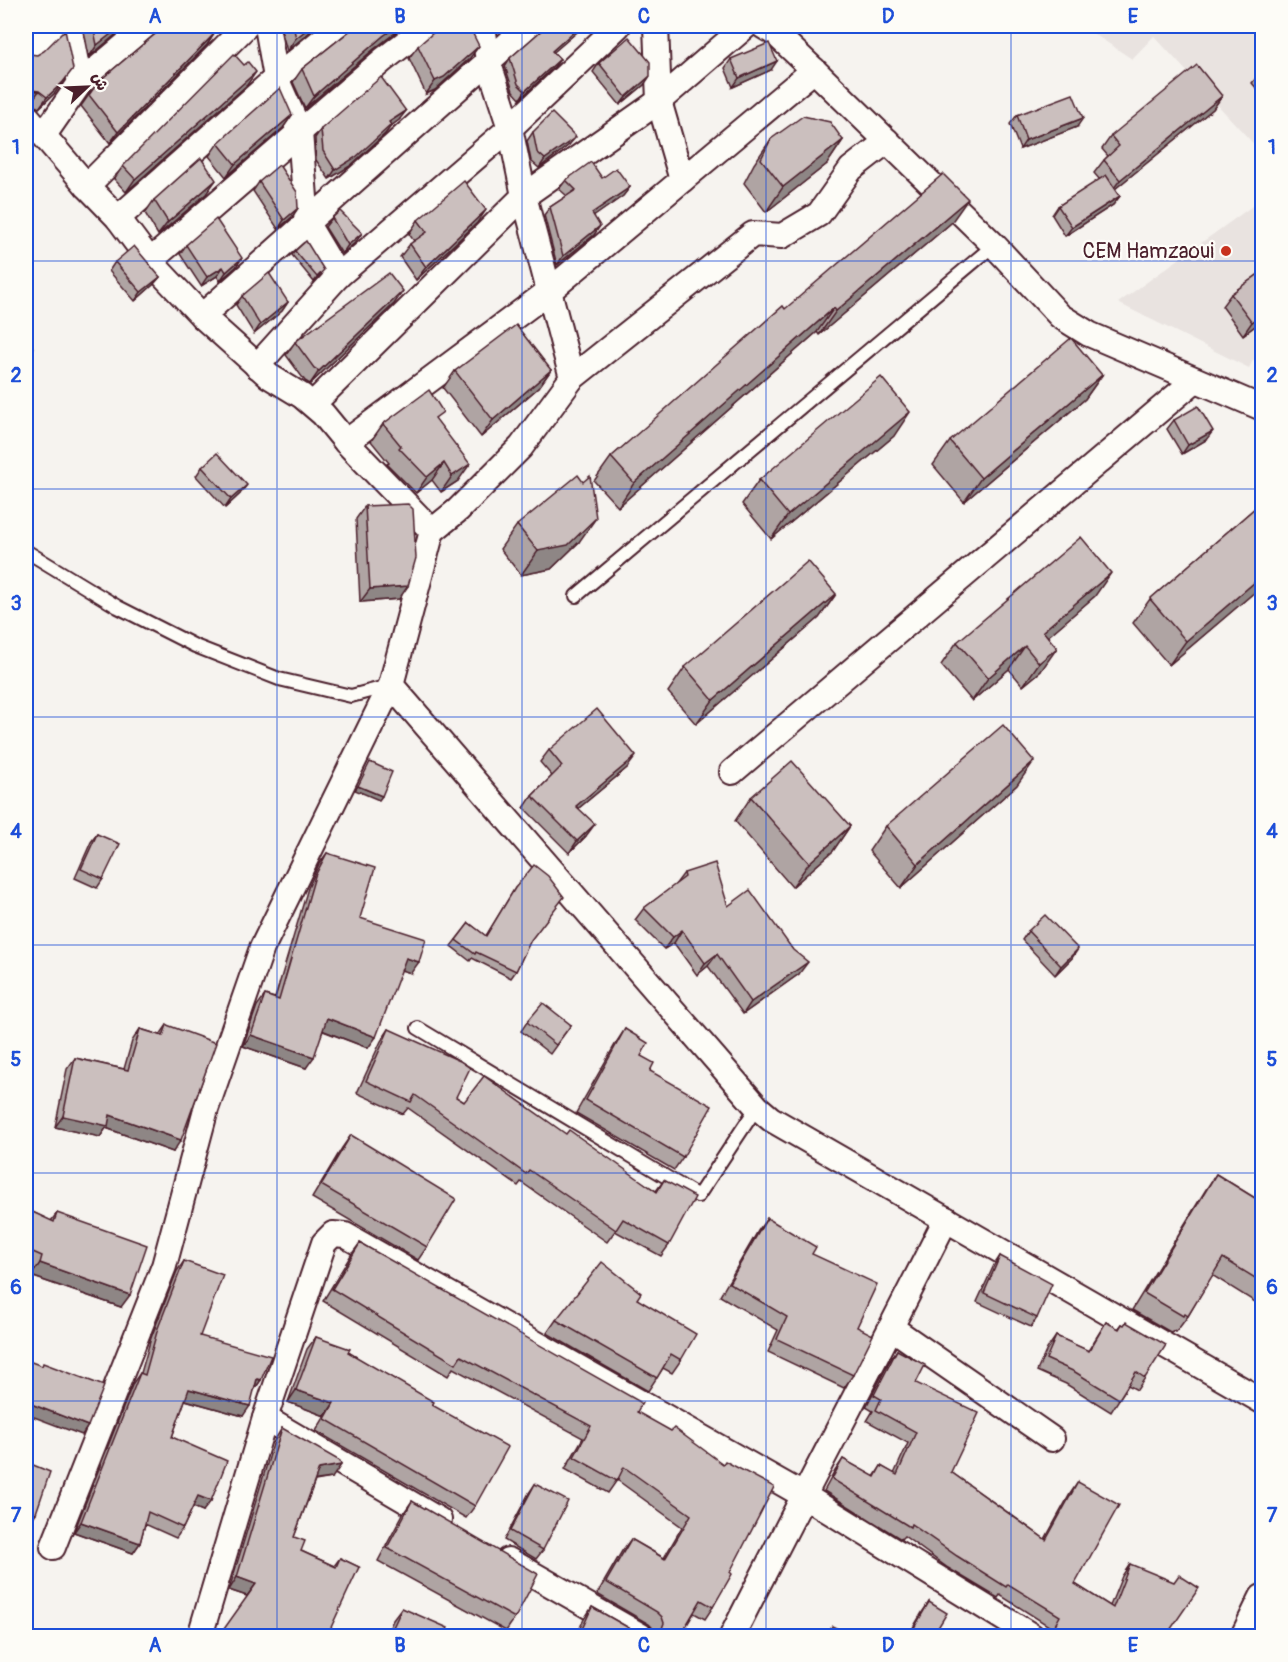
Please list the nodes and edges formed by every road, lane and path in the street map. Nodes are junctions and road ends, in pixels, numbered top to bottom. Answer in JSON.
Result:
{"nodes":[{"id":1,"x":52,"y":26,"type":"edge"},
{"id":2,"x":69,"y":26,"type":"edge"},
{"id":3,"x":148,"y":26,"type":"edge"},
{"id":4,"x":246,"y":26,"type":"edge"},
{"id":5,"x":267,"y":26,"type":"edge"},
{"id":6,"x":339,"y":26,"type":"edge"},
{"id":7,"x":428,"y":26,"type":"edge"},
{"id":8,"x":483,"y":26,"type":"edge"},
{"id":9,"x":528,"y":26,"type":"edge"},
{"id":10,"x":618,"y":26,"type":"edge"},
{"id":11,"x":656,"y":26,"type":"edge"},
{"id":12,"x":746,"y":26,"type":"edge"},
{"id":13,"x":763,"y":26,"type":"edge"},
{"id":14,"x":26,"y":52,"type":"edge"},
{"id":15,"x":489,"y":61,"type":"junction"},
{"id":16,"x":814,"y":70,"type":"junction"},
{"id":17,"x":276,"y":78,"type":"junction"},
{"id":18,"x":80,"y":83,"type":"junction"},
{"id":19,"x":659,"y":101,"type":"junction"},
{"id":20,"x":26,"y":115,"type":"edge"},
{"id":21,"x":510,"y":128,"type":"junction"},
{"id":22,"x":300,"y":132,"type":"junction"},
{"id":23,"x":44,"y":135,"type":"junction"},
{"id":24,"x":887,"y":141,"type":"junction"},
{"id":25,"x":682,"y":180,"type":"junction"},
{"id":26,"x":87,"y":186,"type":"junction"},
{"id":27,"x":524,"y":196,"type":"junction"},
{"id":28,"x":118,"y":218,"type":"junction"},
{"id":29,"x":307,"y":224,"type":"junction"},
{"id":30,"x":994,"y":245,"type":"junction"},
{"id":31,"x":150,"y":261,"type":"junction"},
{"id":32,"x":338,"y":276,"type":"junction"},
{"id":33,"x":548,"y":292,"type":"junction"},
{"id":34,"x":202,"y":316,"type":"junction"},
{"id":35,"x":257,"y":366,"type":"junction"},
{"id":36,"x":572,"y":378,"type":"junction"},
{"id":37,"x":1195,"y":380,"type":"junction"},
{"id":38,"x":312,"y":404,"type":"junction"},
{"id":39,"x":1263,"y":408,"type":"edge"},
{"id":40,"x":346,"y":442,"type":"junction"},
{"id":41,"x":432,"y":531,"type":"junction"},
{"id":42,"x":26,"y":551,"type":"edge"},
{"id":43,"x":576,"y":596,"type":"dead end"},
{"id":44,"x":392,"y":685,"type":"junction"},
{"id":45,"x":732,"y":772,"type":"dead end"},
{"id":46,"x":418,"y":1028,"type":"dead end"},
{"id":47,"x":757,"y":1107,"type":"junction"},
{"id":48,"x":946,"y":1219,"type":"junction"},
{"id":49,"x":892,"y":1328,"type":"junction"},
{"id":50,"x":1263,"y":1401,"type":"edge"},
{"id":51,"x":265,"y":1418,"type":"junction"},
{"id":52,"x":1052,"y":1439,"type":"dead end"},
{"id":53,"x":803,"y":1494,"type":"junction"},
{"id":54,"x":458,"y":1530,"type":"edge"},
{"id":55,"x":53,"y":1547,"type":"dead end"},
{"id":56,"x":488,"y":1548,"type":"edge"},
{"id":57,"x":1263,"y":1597,"type":"edge"},
{"id":58,"x":200,"y":1636,"type":"edge"},
{"id":59,"x":641,"y":1636,"type":"edge"},
{"id":60,"x":732,"y":1636,"type":"edge"},
{"id":61,"x":1032,"y":1636,"type":"edge"},
{"id":62,"x":1243,"y":1636,"type":"edge"}],
"edges":[{"from":1,"to":14,"type":"street"},
{"from":2,"to":18,"type":"street"},
{"from":3,"to":18,"type":"street"},
{"from":4,"to":26,"type":"street"},
{"from":5,"to":17,"type":"street"},
{"from":6,"to":17,"type":"street"},
{"from":7,"to":22,"type":"street"},
{"from":8,"to":15,"type":"street"},
{"from":9,"to":15,"type":"street"},
{"from":10,"to":21,"type":"street"},
{"from":11,"to":19,"type":"street"},
{"from":12,"to":19,"type":"street"},
{"from":13,"to":16,"type":"street"},
{"from":15,"to":21,"type":"street"},
{"from":15,"to":29,"type":"street"},
{"from":16,"to":24,"type":"street"},
{"from":16,"to":25,"type":"street"},
{"from":17,"to":22,"type":"street"},
{"from":17,"to":28,"type":"street"},
{"from":18,"to":23,"type":"street"},
{"from":19,"to":25,"type":"street"},
{"from":19,"to":27,"type":"street"},
{"from":20,"to":23,"type":"street"},
{"from":21,"to":27,"type":"street"},
{"from":21,"to":32,"type":"street"},
{"from":22,"to":29,"type":"street"},
{"from":22,"to":31,"type":"street"},
{"from":23,"to":26,"type":"street"},
{"from":24,"to":30,"type":"street"},
{"from":24,"to":36,"type":"street"},
{"from":25,"to":33,"type":"street"},
{"from":26,"to":28,"type":"street"},
{"from":27,"to":33,"type":"street"},
{"from":27,"to":38,"type":"street"},
{"from":28,"to":31,"type":"street"},
{"from":29,"to":32,"type":"street"},
{"from":29,"to":34,"type":"street"},
{"from":30,"to":37,"type":"street"},
{"from":30,"to":43,"type":"lane"},
{"from":31,"to":34,"type":"street"},
{"from":32,"to":35,"type":"street"},
{"from":33,"to":36,"type":"street"},
{"from":33,"to":40,"type":"street"},
{"from":34,"to":35,"type":"street"},
{"from":35,"to":38,"type":"street"},
{"from":36,"to":41,"type":"street"},
{"from":37,"to":39,"type":"street"},
{"from":37,"to":45,"type":"street"},
{"from":38,"to":40,"type":"street"},
{"from":40,"to":41,"type":"street"},
{"from":41,"to":44,"type":"street"},
{"from":42,"to":44,"type":"lane"},
{"from":44,"to":47,"type":"street"},
{"from":44,"to":55,"type":"street"},
{"from":46,"to":47,"type":"lane"},
{"from":47,"to":48,"type":"street"},
{"from":48,"to":49,"type":"street"},
{"from":48,"to":50,"type":"street"},
{"from":49,"to":52,"type":"street"},
{"from":49,"to":53,"type":"street"},
{"from":51,"to":53,"type":"street"},
{"from":51,"to":54,"type":"street"},
{"from":51,"to":58,"type":"street"},
{"from":53,"to":60,"type":"street"},
{"from":53,"to":61,"type":"street"},
{"from":56,"to":59,"type":"street"},
{"from":57,"to":62,"type":"street"}]}
